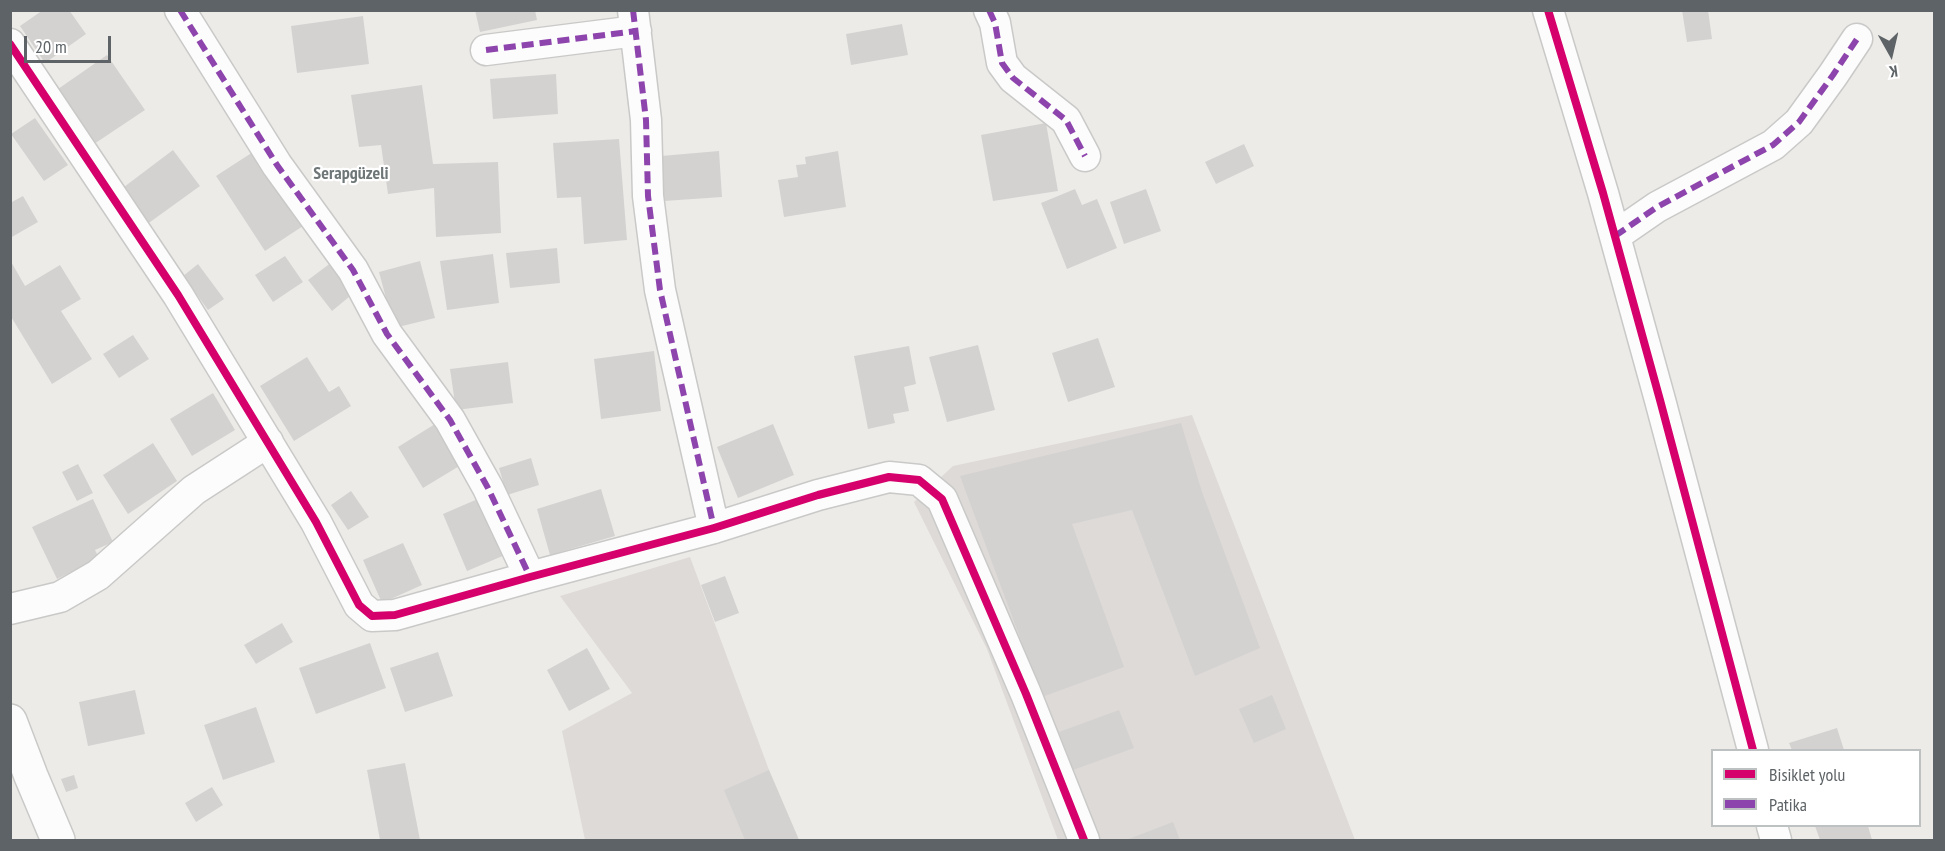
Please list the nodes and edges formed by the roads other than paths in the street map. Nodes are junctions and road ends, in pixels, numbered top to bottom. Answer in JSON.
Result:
{"nodes":[{"id":1,"x":180,"y":10,"type":"edge"},
{"id":2,"x":989,"y":10,"type":"edge"},
{"id":3,"x":1548,"y":10,"type":"edge"},
{"id":4,"x":634,"y":21,"type":"edge"},
{"id":5,"x":1857,"y":39,"type":"dead end"},
{"id":6,"x":10,"y":44,"type":"edge"},
{"id":7,"x":486,"y":50,"type":"dead end"},
{"id":8,"x":1085,"y":156,"type":"dead end"},
{"id":9,"x":1615,"y":236,"type":"junction"},
{"id":10,"x":268,"y":442,"type":"junction"},
{"id":11,"x":714,"y":528,"type":"junction"},
{"id":12,"x":530,"y":577,"type":"junction"},
{"id":13,"x":10,"y":609,"type":"edge"},
{"id":14,"x":10,"y":721,"type":"edge"},
{"id":15,"x":1753,"y":749,"type":"edge"},
{"id":16,"x":58,"y":840,"type":"edge"},
{"id":17,"x":1084,"y":840,"type":"edge"}],
"edges":[{"from":1,"to":12,"type":"street"},
{"from":2,"to":8,"type":"street"},
{"from":3,"to":9,"type":"street"},
{"from":4,"to":7,"type":"street"},
{"from":4,"to":11,"type":"street"},
{"from":5,"to":9,"type":"street"},
{"from":6,"to":10,"type":"street"},
{"from":9,"to":15,"type":"street"},
{"from":10,"to":12,"type":"street"},
{"from":10,"to":13,"type":"street"},
{"from":11,"to":12,"type":"street"},
{"from":11,"to":17,"type":"street"},
{"from":14,"to":16,"type":"street"}]}
